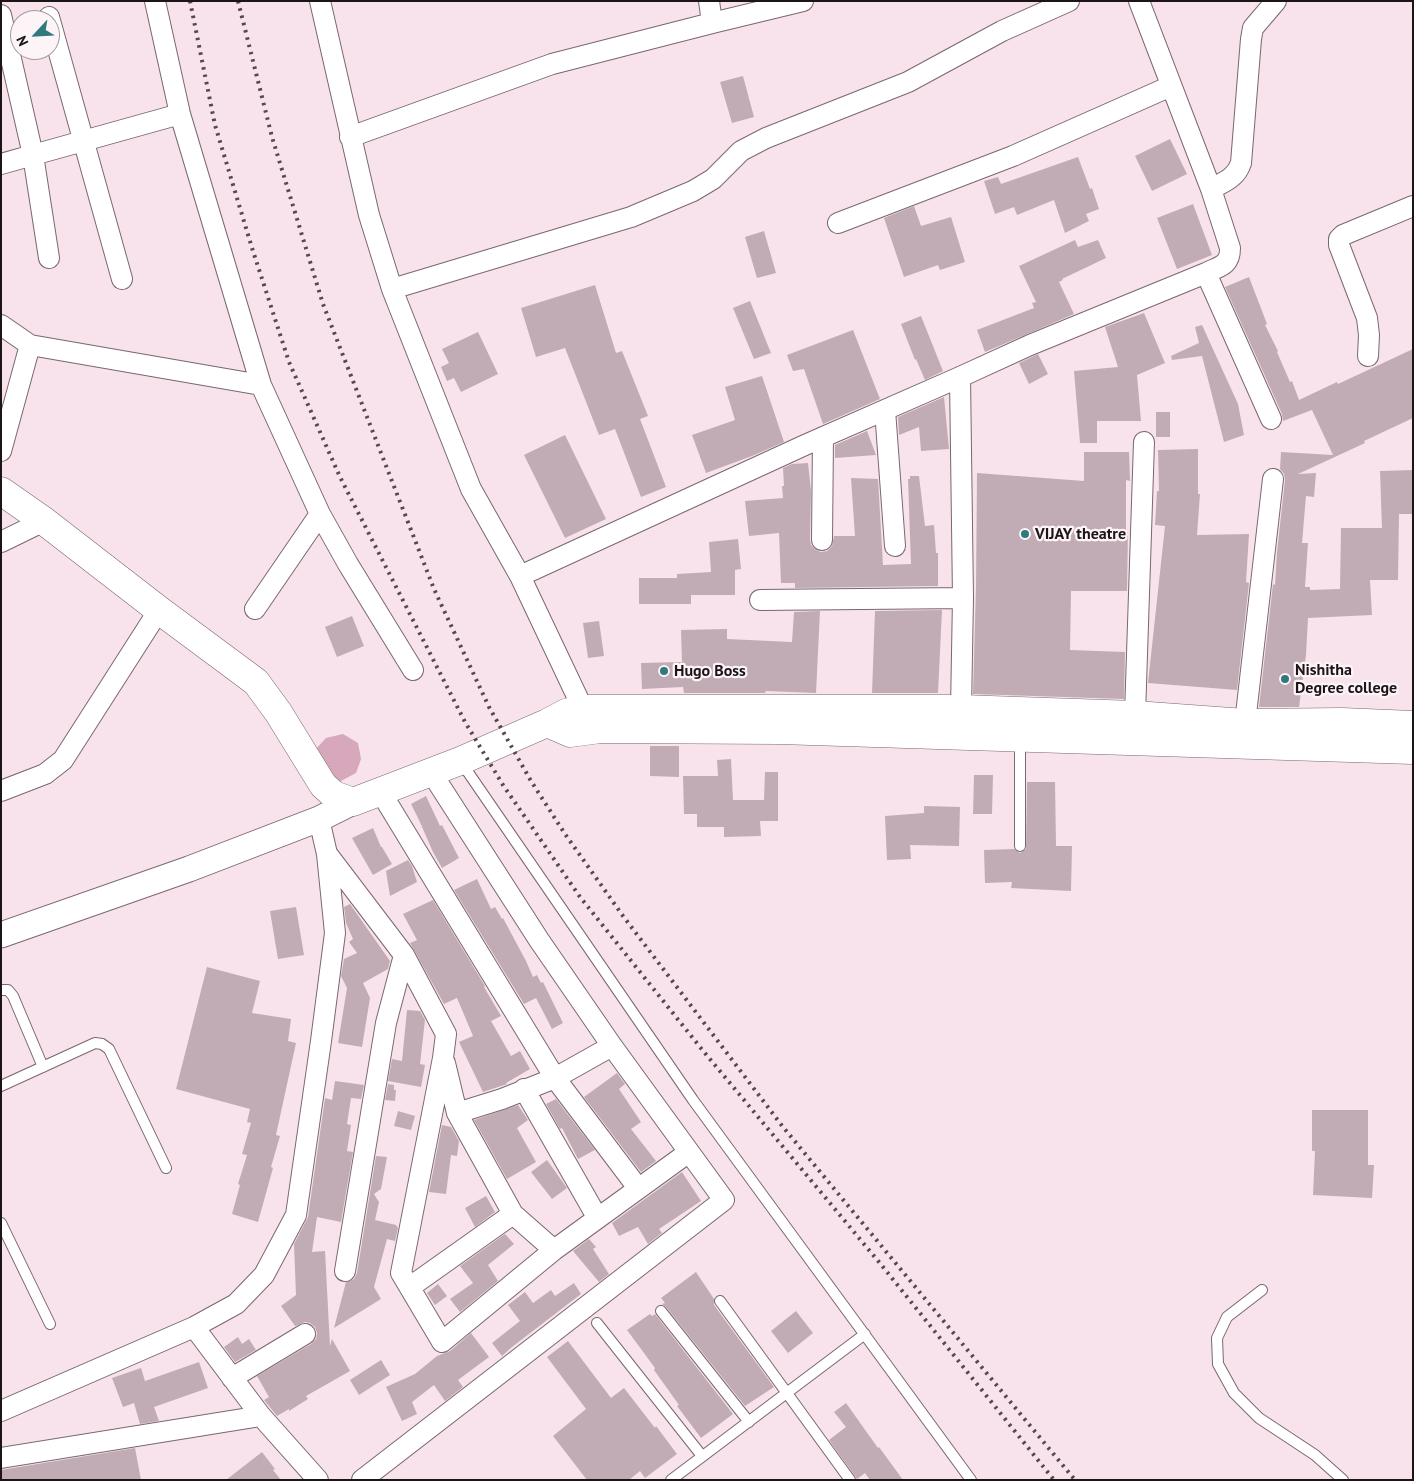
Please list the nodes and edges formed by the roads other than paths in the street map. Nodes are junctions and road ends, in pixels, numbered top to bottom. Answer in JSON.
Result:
{"nodes":[{"id":1,"x":155,"y":1,"type":"edge"},
{"id":2,"x":320,"y":1,"type":"edge"},
{"id":3,"x":709,"y":1,"type":"edge"},
{"id":4,"x":803,"y":1,"type":"edge"},
{"id":5,"x":1069,"y":1,"type":"edge"},
{"id":6,"x":1139,"y":1,"type":"edge"},
{"id":7,"x":1276,"y":1,"type":"edge"},
{"id":8,"x":1,"y":15,"type":"edge"},
{"id":9,"x":712,"y":23,"type":"junction"},
{"id":10,"x":60,"y":55,"type":"edge"},
{"id":11,"x":1171,"y":86,"type":"junction"},
{"id":12,"x":180,"y":114,"type":"junction"},
{"id":13,"x":350,"y":137,"type":"junction"},
{"id":14,"x":83,"y":141,"type":"junction"},
{"id":15,"x":33,"y":155,"type":"junction"},
{"id":16,"x":1,"y":164,"type":"edge"},
{"id":17,"x":1211,"y":188,"type":"junction"},
{"id":18,"x":1413,"y":206,"type":"edge"},
{"id":19,"x":838,"y":223,"type":"dead end"},
{"id":20,"x":49,"y":258,"type":"dead end"},
{"id":21,"x":1206,"y":273,"type":"junction"},
{"id":22,"x":122,"y":279,"type":"dead end"},
{"id":23,"x":392,"y":289,"type":"junction"},
{"id":24,"x":1,"y":325,"type":"edge"},
{"id":25,"x":30,"y":345,"type":"junction"},
{"id":26,"x":1368,"y":356,"type":"dead end"},
{"id":27,"x":960,"y":377,"type":"junction"},
{"id":28,"x":262,"y":385,"type":"junction"},
{"id":29,"x":885,"y":410,"type":"junction"},
{"id":30,"x":1271,"y":420,"type":"dead end"},
{"id":31,"x":823,"y":437,"type":"junction"},
{"id":32,"x":1144,"y":442,"type":"dead end"},
{"id":33,"x":1,"y":451,"type":"edge"},
{"id":34,"x":1273,"y":479,"type":"dead end"},
{"id":35,"x":1,"y":491,"type":"edge"},
{"id":36,"x":320,"y":514,"type":"junction"},
{"id":37,"x":44,"y":521,"type":"junction"},
{"id":38,"x":822,"y":540,"type":"dead end"},
{"id":39,"x":1,"y":542,"type":"edge"},
{"id":40,"x":895,"y":546,"type":"dead end"},
{"id":41,"x":520,"y":576,"type":"junction"},
{"id":42,"x":962,"y":598,"type":"junction"},
{"id":43,"x":760,"y":600,"type":"dead end"},
{"id":44,"x":254,"y":609,"type":"dead end"},
{"id":45,"x":158,"y":610,"type":"junction"},
{"id":46,"x":413,"y":670,"type":"dead end"},
{"id":47,"x":583,"y":709,"type":"junction"},
{"id":48,"x":961,"y":709,"type":"junction"},
{"id":49,"x":1135,"y":715,"type":"junction"},
{"id":50,"x":547,"y":723,"type":"junction"},
{"id":51,"x":1245,"y":723,"type":"junction"},
{"id":52,"x":1413,"y":725,"type":"edge"},
{"id":53,"x":1020,"y":737,"type":"junction"},
{"id":54,"x":1413,"y":750,"type":"edge"},
{"id":55,"x":460,"y":761,"type":"junction"},
{"id":56,"x":431,"y":772,"type":"junction"},
{"id":57,"x":1,"y":791,"type":"edge"},
{"id":58,"x":380,"y":791,"type":"junction"},
{"id":59,"x":353,"y":802,"type":"junction"},
{"id":60,"x":319,"y":820,"type":"junction"},
{"id":61,"x":1020,"y":846,"type":"dead end"},
{"id":62,"x":327,"y":854,"type":"junction"},
{"id":63,"x":1,"y":935,"type":"edge"},
{"id":64,"x":404,"y":955,"type":"junction"},
{"id":65,"x":1,"y":990,"type":"edge"},
{"id":66,"x":612,"y":1046,"type":"junction"},
{"id":67,"x":443,"y":1058,"type":"junction"},
{"id":68,"x":43,"y":1067,"type":"junction"},
{"id":69,"x":556,"y":1078,"type":"junction"},
{"id":70,"x":1,"y":1086,"type":"edge"},
{"id":71,"x":524,"y":1090,"type":"junction"},
{"id":72,"x":458,"y":1113,"type":"junction"},
{"id":73,"x":689,"y":1152,"type":"junction"},
{"id":74,"x":166,"y":1168,"type":"dead end"},
{"id":75,"x":638,"y":1188,"type":"junction"},
{"id":76,"x":513,"y":1214,"type":"junction"},
{"id":77,"x":598,"y":1218,"type":"junction"},
{"id":78,"x":1,"y":1223,"type":"edge"},
{"id":79,"x":554,"y":1250,"type":"junction"},
{"id":80,"x":345,"y":1271,"type":"dead end"},
{"id":81,"x":410,"y":1287,"type":"junction"},
{"id":82,"x":1262,"y":1290,"type":"dead end"},
{"id":83,"x":720,"y":1301,"type":"dead end"},
{"id":84,"x":661,"y":1311,"type":"dead end"},
{"id":85,"x":597,"y":1323,"type":"dead end"},
{"id":86,"x":50,"y":1324,"type":"dead end"},
{"id":87,"x":194,"y":1327,"type":"junction"},
{"id":88,"x":306,"y":1334,"type":"dead end"},
{"id":89,"x":865,"y":1334,"type":"junction"},
{"id":90,"x":232,"y":1378,"type":"junction"},
{"id":91,"x":788,"y":1393,"type":"junction"},
{"id":92,"x":1,"y":1410,"type":"edge"},
{"id":93,"x":260,"y":1416,"type":"junction"},
{"id":94,"x":749,"y":1422,"type":"junction"},
{"id":95,"x":702,"y":1456,"type":"junction"},
{"id":96,"x":1,"y":1458,"type":"edge"},
{"id":97,"x":318,"y":1480,"type":"edge"},
{"id":98,"x":362,"y":1480,"type":"edge"},
{"id":99,"x":671,"y":1480,"type":"edge"},
{"id":100,"x":850,"y":1480,"type":"edge"},
{"id":101,"x":971,"y":1480,"type":"edge"},
{"id":102,"x":1343,"y":1480,"type":"edge"}],
"edges":[{"from":1,"to":12,"type":"street"},
{"from":2,"to":13,"type":"street"},
{"from":3,"to":9,"type":"street"},
{"from":4,"to":9,"type":"street"},
{"from":5,"to":23,"type":"street"},
{"from":6,"to":11,"type":"street"},
{"from":7,"to":17,"type":"street"},
{"from":8,"to":15,"type":"street"},
{"from":9,"to":13,"type":"street"},
{"from":10,"to":14,"type":"street"},
{"from":11,"to":17,"type":"street"},
{"from":11,"to":19,"type":"street"},
{"from":12,"to":14,"type":"street"},
{"from":12,"to":28,"type":"street"},
{"from":13,"to":23,"type":"street"},
{"from":14,"to":15,"type":"street"},
{"from":14,"to":22,"type":"street"},
{"from":15,"to":16,"type":"street"},
{"from":15,"to":20,"type":"street"},
{"from":17,"to":21,"type":"street"},
{"from":18,"to":26,"type":"street"},
{"from":21,"to":27,"type":"street"},
{"from":21,"to":30,"type":"street"},
{"from":23,"to":41,"type":"street"},
{"from":24,"to":25,"type":"street"},
{"from":25,"to":28,"type":"street"},
{"from":25,"to":33,"type":"street"},
{"from":27,"to":29,"type":"street"},
{"from":27,"to":42,"type":"street"},
{"from":28,"to":36,"type":"street"},
{"from":29,"to":31,"type":"street"},
{"from":29,"to":40,"type":"street"},
{"from":31,"to":38,"type":"street"},
{"from":31,"to":41,"type":"street"},
{"from":32,"to":49,"type":"street"},
{"from":34,"to":51,"type":"street"},
{"from":35,"to":37,"type":"highway"},
{"from":36,"to":44,"type":"street"},
{"from":36,"to":46,"type":"street"},
{"from":37,"to":39,"type":"street"},
{"from":37,"to":45,"type":"highway"},
{"from":41,"to":47,"type":"street"},
{"from":42,"to":43,"type":"street"},
{"from":42,"to":48,"type":"street"},
{"from":45,"to":57,"type":"street"},
{"from":45,"to":59,"type":"highway"},
{"from":47,"to":48,"type":"highway"},
{"from":47,"to":50,"type":"highway"},
{"from":48,"to":49,"type":"highway"},
{"from":49,"to":51,"type":"highway"},
{"from":50,"to":53,"type":"highway"},
{"from":50,"to":55,"type":"highway"},
{"from":51,"to":52,"type":"highway"},
{"from":53,"to":54,"type":"highway"},
{"from":53,"to":61,"type":"lane"},
{"from":55,"to":56,"type":"highway"},
{"from":55,"to":89,"type":"lane"},
{"from":56,"to":58,"type":"highway"},
{"from":56,"to":66,"type":"street"},
{"from":58,"to":59,"type":"highway"},
{"from":58,"to":69,"type":"street"},
{"from":59,"to":60,"type":"street"},
{"from":60,"to":62,"type":"street"},
{"from":60,"to":63,"type":"street"},
{"from":62,"to":64,"type":"street"},
{"from":62,"to":87,"type":"street"},
{"from":64,"to":67,"type":"street"},
{"from":64,"to":80,"type":"street"},
{"from":65,"to":68,"type":"lane"},
{"from":66,"to":69,"type":"street"},
{"from":66,"to":73,"type":"street"},
{"from":67,"to":72,"type":"street"},
{"from":67,"to":81,"type":"street"},
{"from":68,"to":70,"type":"lane"},
{"from":68,"to":74,"type":"lane"},
{"from":69,"to":71,"type":"street"},
{"from":69,"to":75,"type":"street"},
{"from":71,"to":72,"type":"street"},
{"from":71,"to":77,"type":"street"},
{"from":72,"to":76,"type":"street"},
{"from":73,"to":75,"type":"street"},
{"from":73,"to":98,"type":"street"},
{"from":75,"to":77,"type":"street"},
{"from":76,"to":79,"type":"street"},
{"from":76,"to":81,"type":"street"},
{"from":77,"to":79,"type":"street"},
{"from":78,"to":86,"type":"lane"},
{"from":79,"to":81,"type":"street"},
{"from":82,"to":102,"type":"lane"},
{"from":83,"to":91,"type":"lane"},
{"from":84,"to":94,"type":"lane"},
{"from":85,"to":95,"type":"lane"},
{"from":87,"to":90,"type":"street"},
{"from":87,"to":92,"type":"street"},
{"from":88,"to":90,"type":"street"},
{"from":89,"to":91,"type":"lane"},
{"from":89,"to":101,"type":"lane"},
{"from":90,"to":93,"type":"street"},
{"from":91,"to":94,"type":"lane"},
{"from":91,"to":100,"type":"lane"},
{"from":93,"to":96,"type":"street"},
{"from":93,"to":97,"type":"street"},
{"from":94,"to":95,"type":"lane"},
{"from":95,"to":99,"type":"lane"}]}
